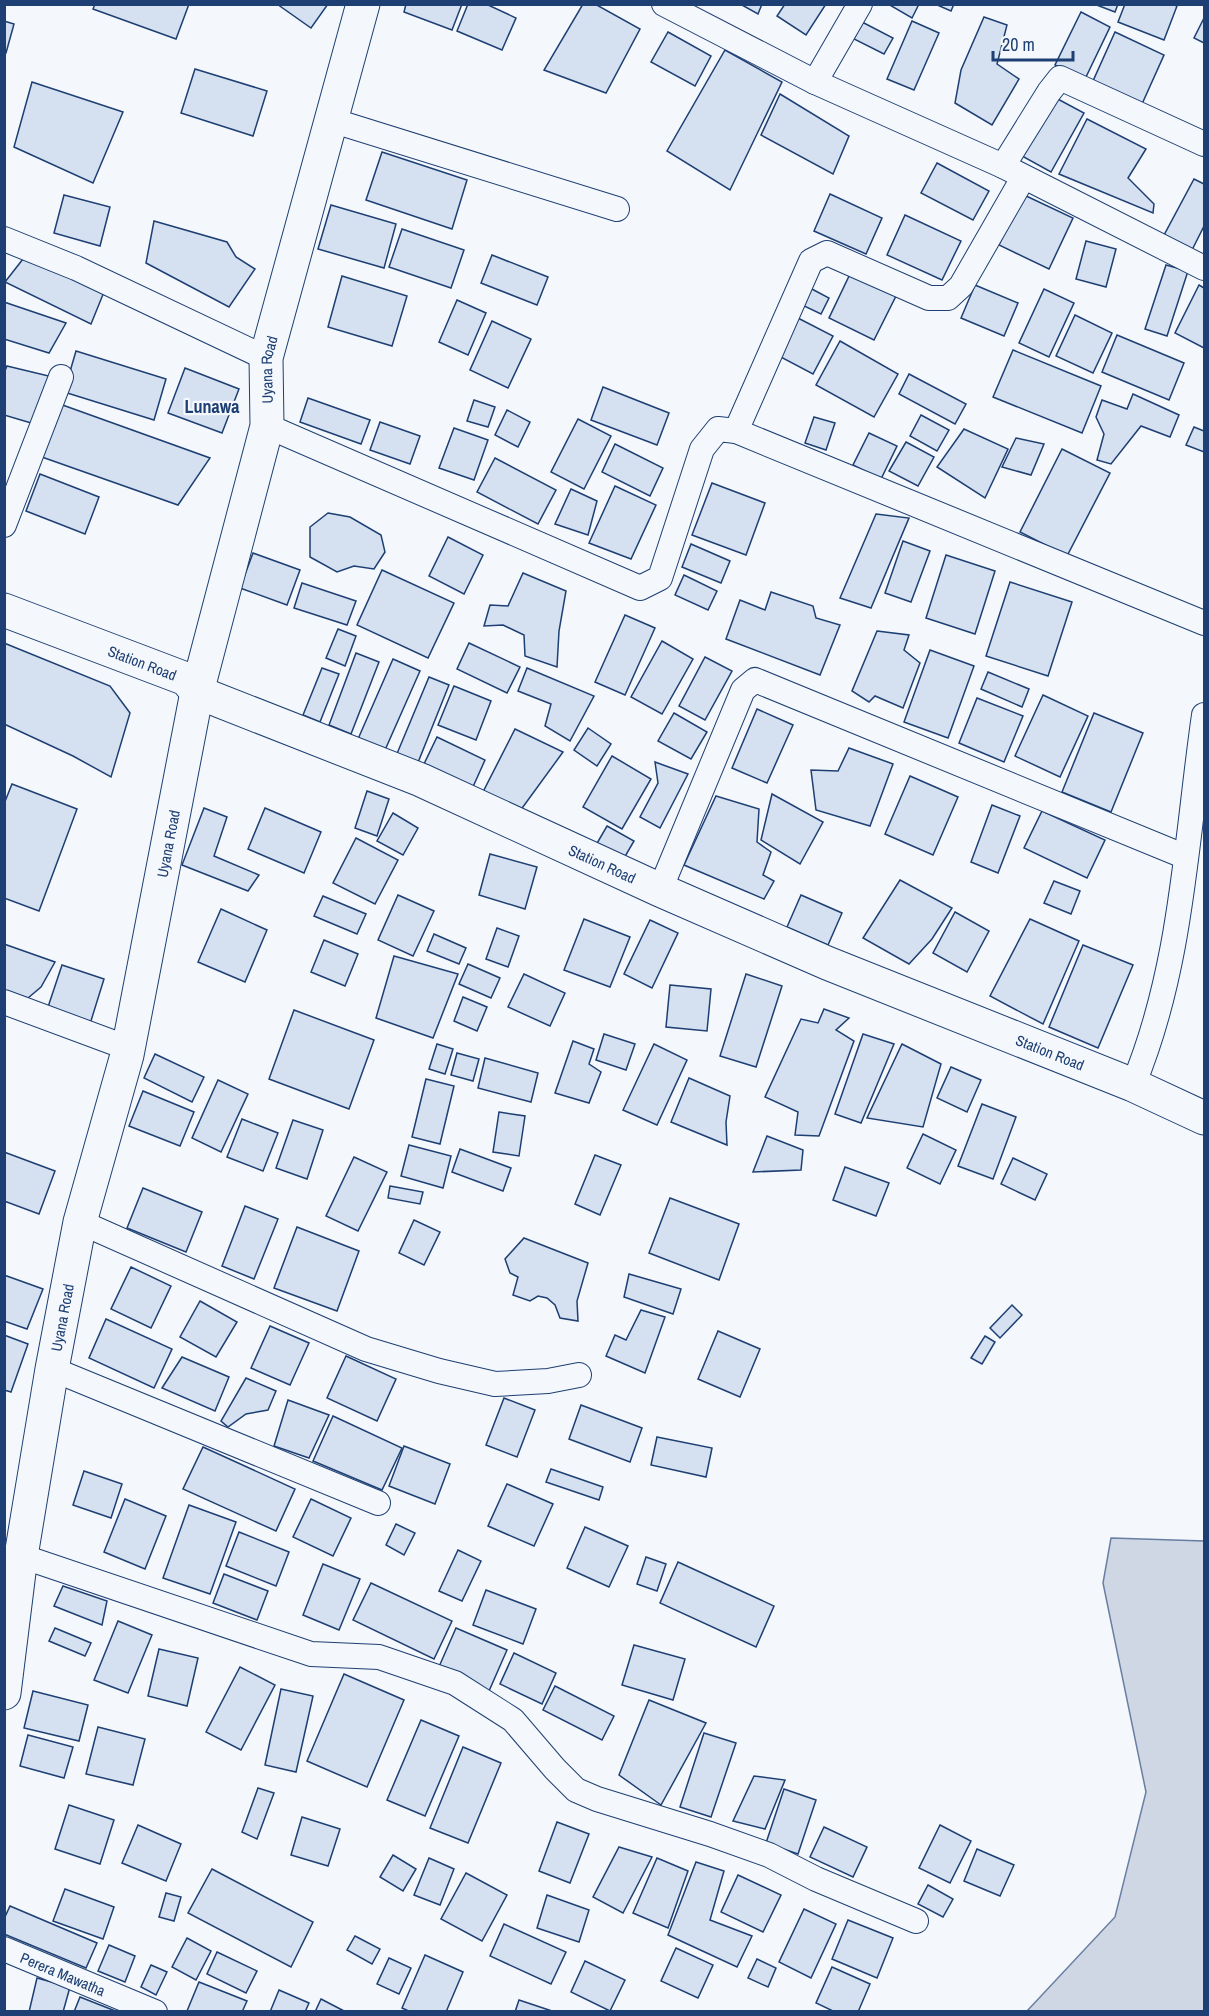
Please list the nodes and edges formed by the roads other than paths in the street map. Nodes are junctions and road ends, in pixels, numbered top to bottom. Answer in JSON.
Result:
{"nodes":[{"id":1,"x":363,"y":4,"type":"edge"},
{"id":2,"x":664,"y":4,"type":"edge"},
{"id":3,"x":860,"y":4,"type":"edge"},
{"id":4,"x":815,"y":82,"type":"junction"},
{"id":5,"x":331,"y":120,"type":"junction"},
{"id":6,"x":1204,"y":144,"type":"edge"},
{"id":7,"x":1013,"y":172,"type":"junction"},
{"id":8,"x":617,"y":209,"type":"dead end"},
{"id":9,"x":4,"y":239,"type":"edge"},
{"id":10,"x":1204,"y":268,"type":"edge"},
{"id":11,"x":266,"y":358,"type":"junction"},
{"id":12,"x":62,"y":377,"type":"dead end"},
{"id":13,"x":267,"y":426,"type":"junction"},
{"id":14,"x":736,"y":431,"type":"junction"},
{"id":15,"x":4,"y":525,"type":"edge"},
{"id":16,"x":4,"y":610,"type":"edge"},
{"id":17,"x":1204,"y":623,"type":"edge"},
{"id":18,"x":197,"y":692,"type":"junction"},
{"id":19,"x":1204,"y":715,"type":"edge"},
{"id":20,"x":1186,"y":857,"type":"junction"},
{"id":21,"x":660,"y":890,"type":"junction"},
{"id":22,"x":4,"y":1002,"type":"edge"},
{"id":23,"x":127,"y":1054,"type":"junction"},
{"id":24,"x":1133,"y":1085,"type":"junction"},
{"id":25,"x":1204,"y":1118,"type":"edge"},
{"id":26,"x":80,"y":1222,"type":"junction"},
{"id":27,"x":52,"y":1369,"type":"junction"},
{"id":28,"x":579,"y":1375,"type":"dead end"},
{"id":29,"x":378,"y":1503,"type":"dead end"},
{"id":30,"x":21,"y":1556,"type":"junction"},
{"id":31,"x":10,"y":1600,"type":"edge"},
{"id":32,"x":4,"y":1693,"type":"edge"},
{"id":33,"x":916,"y":1921,"type":"dead end"},
{"id":34,"x":4,"y":1949,"type":"edge"},
{"id":35,"x":155,"y":2012,"type":"edge"}],
"edges":[{"from":1,"to":5,"type":"street","name":"Uyana Road"},
{"from":2,"to":4,"type":"street"},
{"from":3,"to":4,"type":"street"},
{"from":4,"to":7,"type":"street"},
{"from":5,"to":8,"type":"street"},
{"from":5,"to":11,"type":"street","name":"Uyana Road"},
{"from":6,"to":7,"type":"street"},
{"from":7,"to":10,"type":"street"},
{"from":7,"to":14,"type":"street"},
{"from":9,"to":11,"type":"street"},
{"from":11,"to":13,"type":"street","name":"Uyana Road"},
{"from":12,"to":15,"type":"street"},
{"from":13,"to":14,"type":"street"},
{"from":13,"to":18,"type":"street","name":"Uyana Road"},
{"from":14,"to":17,"type":"street"},
{"from":16,"to":18,"type":"street","name":"Station Road"},
{"from":18,"to":21,"type":"street","name":"Station Road"},
{"from":18,"to":23,"type":"street","name":"Uyana Road"},
{"from":19,"to":20,"type":"street"},
{"from":20,"to":21,"type":"street"},
{"from":20,"to":24,"type":"street"},
{"from":21,"to":24,"type":"street","name":"Station Road"},
{"from":22,"to":23,"type":"street"},
{"from":23,"to":26,"type":"street","name":"Uyana Road"},
{"from":24,"to":25,"type":"street","name":"Station Road"},
{"from":26,"to":27,"type":"street","name":"Uyana Road"},
{"from":26,"to":28,"type":"street"},
{"from":27,"to":29,"type":"street"},
{"from":27,"to":30,"type":"street","name":"Uyana Road"},
{"from":30,"to":31,"type":"street","name":"Uyana Road"},
{"from":30,"to":33,"type":"street"},
{"from":31,"to":32,"type":"street","name":"Uyana Road"},
{"from":34,"to":35,"type":"street","name":"Perera Mawatha"}]}
